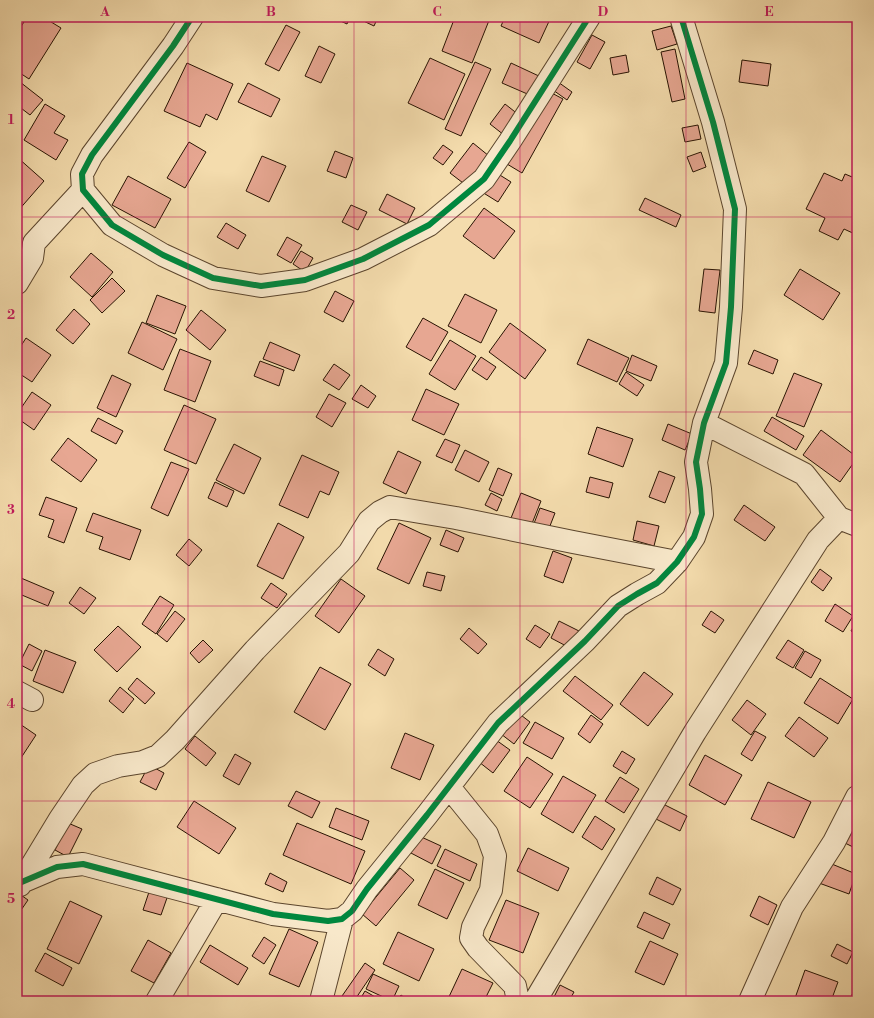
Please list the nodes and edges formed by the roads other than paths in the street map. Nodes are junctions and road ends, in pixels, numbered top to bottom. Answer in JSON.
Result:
{"nodes":[{"id":1,"x":192,"y":17,"type":"edge"},
{"id":2,"x":589,"y":17,"type":"edge"},
{"id":3,"x":682,"y":17,"type":"edge"},
{"id":4,"x":83,"y":190,"type":"junction"},
{"id":5,"x":17,"y":283,"type":"edge"},
{"id":6,"x":704,"y":423,"type":"junction"},
{"id":7,"x":848,"y":521,"type":"edge"},
{"id":8,"x":677,"y":562,"type":"junction"},
{"id":9,"x":449,"y":787,"type":"junction"},
{"id":10,"x":857,"y":797,"type":"edge"},
{"id":11,"x":19,"y":885,"type":"edge"},
{"id":12,"x":217,"y":899,"type":"junction"},
{"id":13,"x":342,"y":919,"type":"junction"},
{"id":14,"x":158,"y":1001,"type":"edge"},
{"id":15,"x":321,"y":1001,"type":"edge"},
{"id":16,"x":518,"y":1001,"type":"edge"},
{"id":17,"x":535,"y":1001,"type":"edge"},
{"id":18,"x":750,"y":1001,"type":"edge"}],
"edges":[{"from":1,"to":4,"type":"street"},
{"from":2,"to":4,"type":"street"},
{"from":3,"to":6,"type":"street"},
{"from":4,"to":5,"type":"street"},
{"from":6,"to":7,"type":"street"},
{"from":6,"to":8,"type":"street"},
{"from":7,"to":17,"type":"street"},
{"from":8,"to":9,"type":"street"},
{"from":8,"to":11,"type":"street"},
{"from":9,"to":13,"type":"street"},
{"from":9,"to":16,"type":"street"},
{"from":10,"to":18,"type":"street"},
{"from":11,"to":12,"type":"street"},
{"from":12,"to":13,"type":"street"},
{"from":12,"to":14,"type":"street"},
{"from":13,"to":15,"type":"street"}]}
